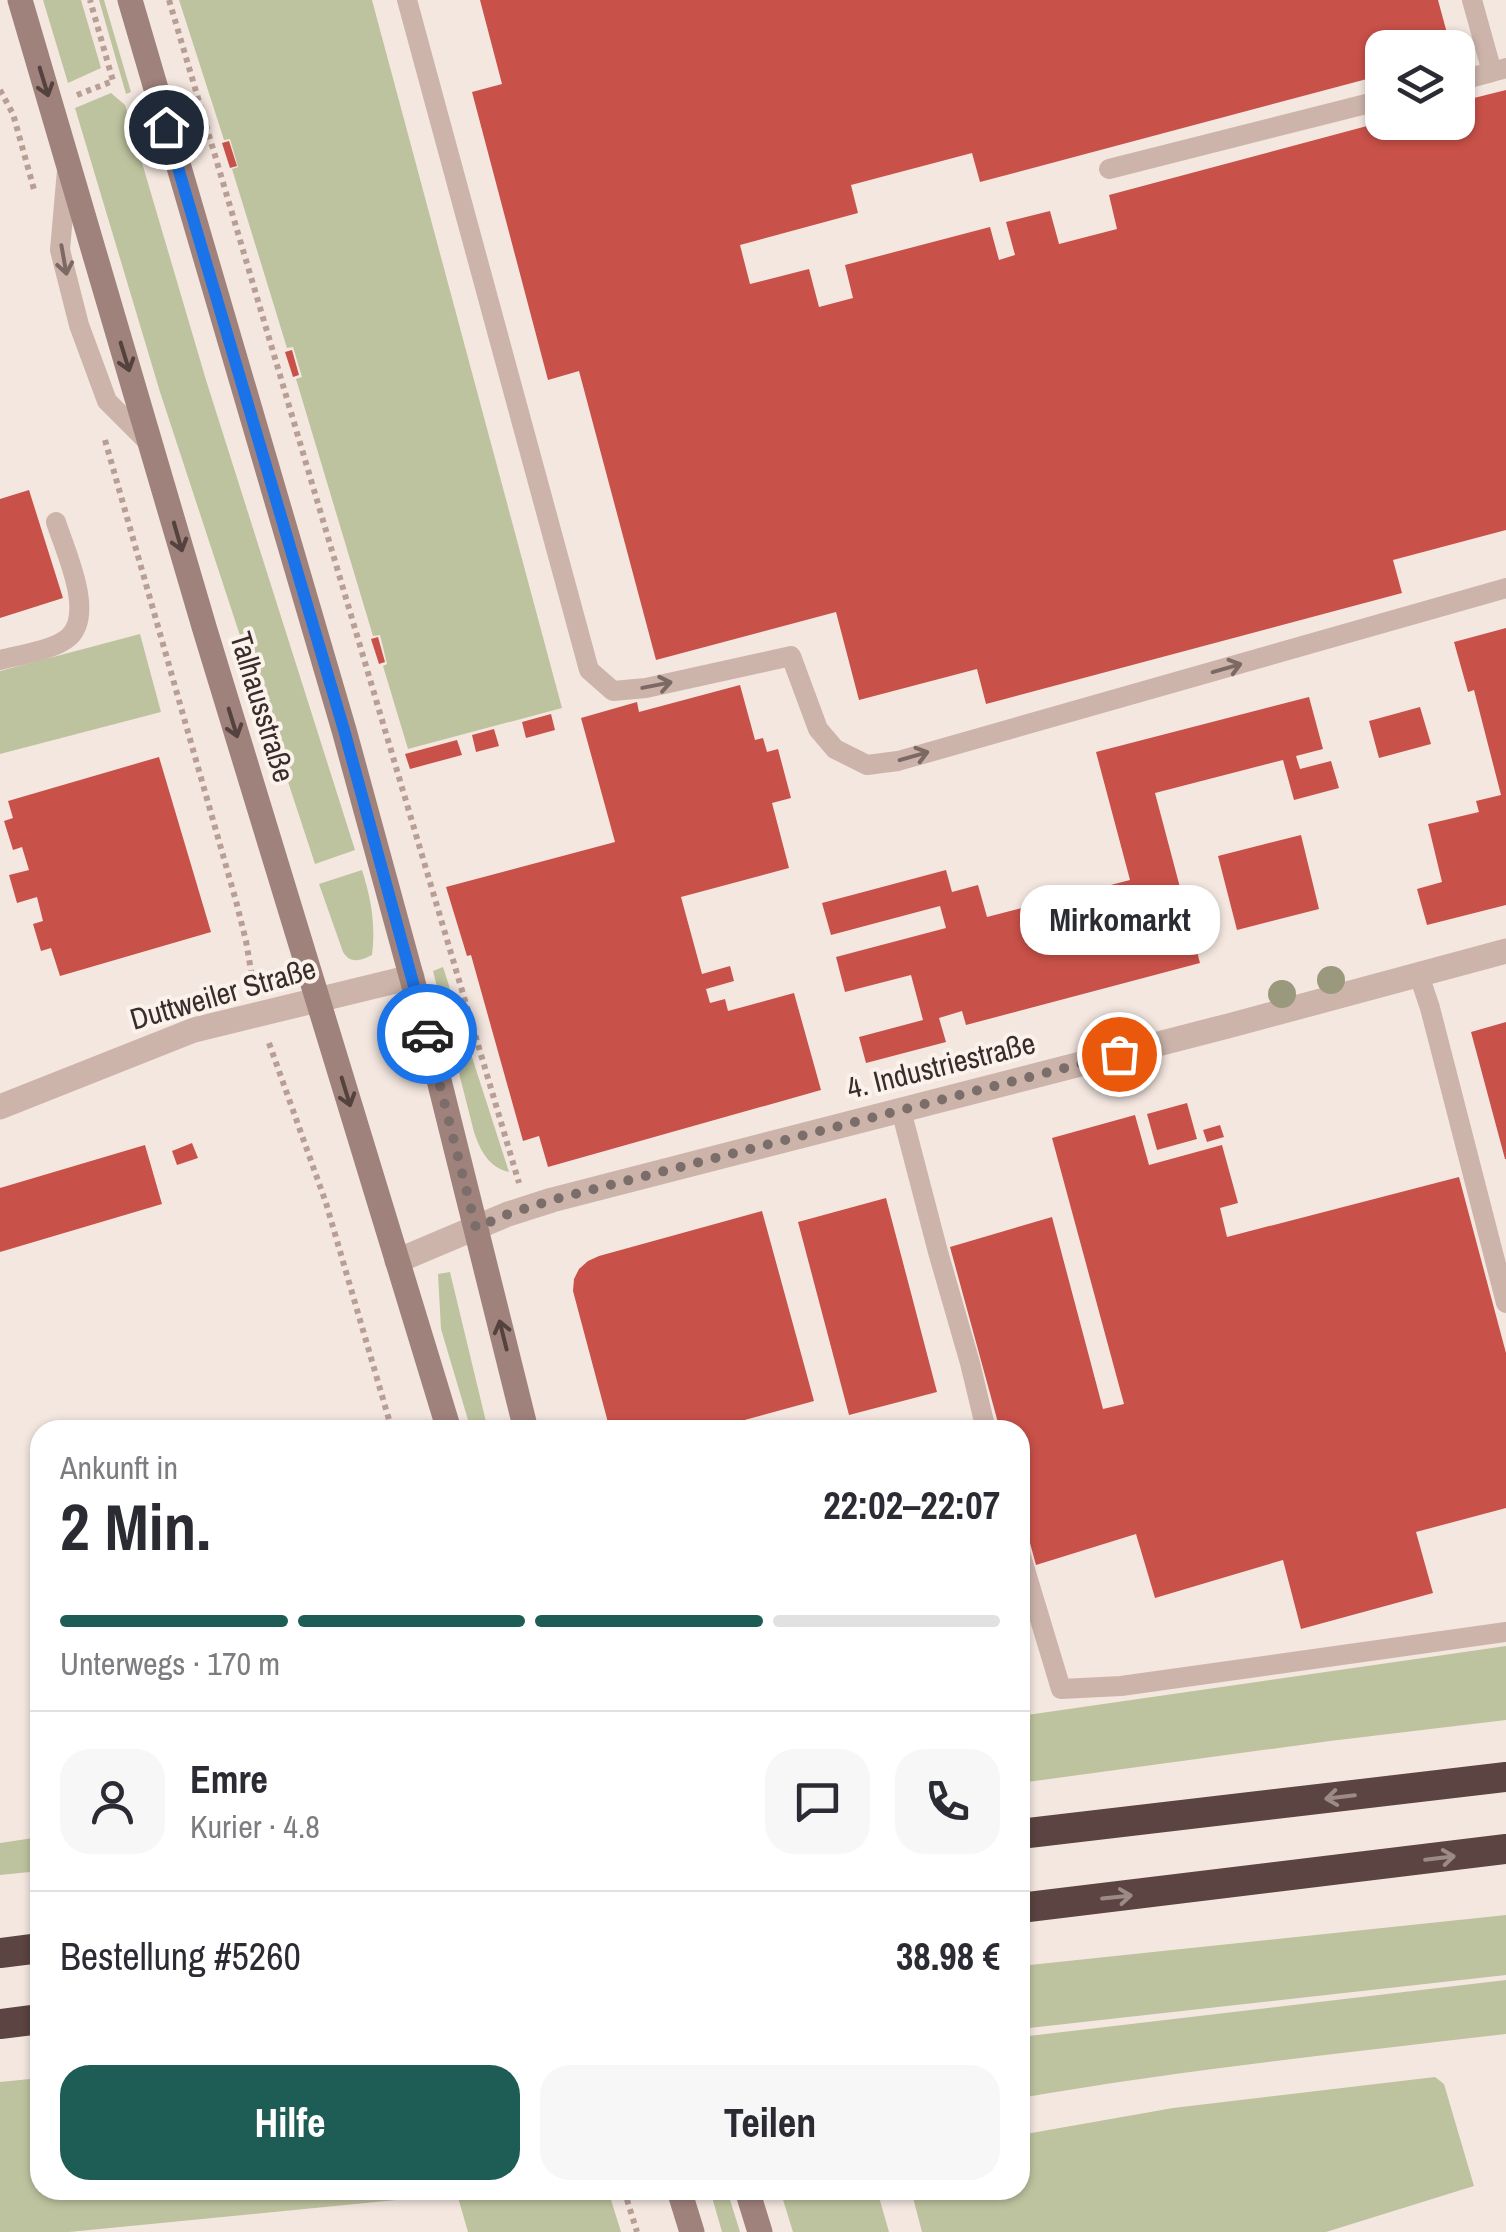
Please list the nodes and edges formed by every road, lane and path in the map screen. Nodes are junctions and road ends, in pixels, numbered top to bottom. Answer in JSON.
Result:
{"nodes":[{"id":1,"x":20,"y":0,"type":"edge"},
{"id":2,"x":90,"y":0,"type":"edge"},
{"id":3,"x":130,"y":0,"type":"edge"},
{"id":4,"x":169,"y":0,"type":"edge"},
{"id":5,"x":407,"y":0,"type":"edge"},
{"id":6,"x":1472,"y":0,"type":"edge"},
{"id":7,"x":1499,"y":70,"type":"edge"},
{"id":8,"x":0,"y":90,"type":"edge"},
{"id":9,"x":50,"y":102,"type":"junction"},
{"id":10,"x":1365,"y":104,"type":"edge"},
{"id":11,"x":1108,"y":169,"type":"dead end"},
{"id":12,"x":40,"y":210,"type":"dead end"},
{"id":13,"x":105,"y":440,"type":"dead end"},
{"id":14,"x":56,"y":522,"type":"dead end"},
{"id":15,"x":1506,"y":588,"type":"edge"},
{"id":16,"x":0,"y":660,"type":"edge"},
{"id":17,"x":1506,"y":951,"type":"edge"},
{"id":18,"x":1419,"y":975,"type":"junction"},
{"id":19,"x":412,"y":977,"type":"junction"},
{"id":20,"x":316,"y":999,"type":"junction"},
{"id":21,"x":258,"y":1013,"type":"junction"},
{"id":22,"x":0,"y":1107,"type":"edge"},
{"id":23,"x":901,"y":1110,"type":"junction"},
{"id":24,"x":526,"y":1208,"type":"junction"},
{"id":25,"x":476,"y":1228,"type":"junction"},
{"id":26,"x":397,"y":1262,"type":"junction"},
{"id":27,"x":1506,"y":1303,"type":"edge"},
{"id":28,"x":389,"y":1420,"type":"edge"},
{"id":29,"x":446,"y":1420,"type":"edge"},
{"id":30,"x":524,"y":1420,"type":"edge"},
{"id":31,"x":984,"y":1420,"type":"edge"},
{"id":32,"x":1030,"y":1586,"type":"edge"},
{"id":33,"x":1506,"y":1632,"type":"edge"},
{"id":34,"x":1506,"y":1777,"type":"edge"},
{"id":35,"x":1030,"y":1833,"type":"edge"},
{"id":36,"x":1506,"y":1849,"type":"edge"},
{"id":37,"x":1030,"y":1907,"type":"edge"},
{"id":38,"x":30,"y":1949,"type":"edge"},
{"id":39,"x":0,"y":1953,"type":"edge"},
{"id":40,"x":30,"y":2021,"type":"edge"},
{"id":41,"x":0,"y":2024,"type":"edge"},
{"id":42,"x":627,"y":2200,"type":"edge"},
{"id":43,"x":682,"y":2200,"type":"edge"},
{"id":44,"x":750,"y":2200,"type":"edge"},
{"id":45,"x":638,"y":2232,"type":"edge"},
{"id":46,"x":692,"y":2232,"type":"edge"},
{"id":47,"x":760,"y":2232,"type":"edge"}],
"edges":[{"from":1,"to":9,"type":"main road","name":"Talhausstraße","one_way":true},
{"from":2,"to":9,"type":"path"},
{"from":3,"to":19,"type":"main road"},
{"from":4,"to":24,"type":"path"},
{"from":5,"to":15,"type":"lane","one_way":true},
{"from":6,"to":7,"type":"lane"},
{"from":8,"to":12,"type":"path"},
{"from":9,"to":20,"type":"main road","name":"Talhausstraße","one_way":true},
{"from":10,"to":11,"type":"lane"},
{"from":13,"to":21,"type":"path"},
{"from":14,"to":16,"type":"lane"},
{"from":17,"to":18,"type":"street","name":"4. Industriestraße"},
{"from":18,"to":23,"type":"street","name":"4. Industriestraße"},
{"from":18,"to":27,"type":"lane"},
{"from":19,"to":20,"type":"street","name":"Duttweiler Straße"},
{"from":19,"to":25,"type":"main road"},
{"from":20,"to":21,"type":"street","name":"Duttweiler Straße"},
{"from":20,"to":26,"type":"main road","name":"Talhausstraße","one_way":true},
{"from":21,"to":22,"type":"street","name":"Duttweiler Straße"},
{"from":21,"to":28,"type":"path"},
{"from":23,"to":24,"type":"street","name":"4. Industriestraße"},
{"from":23,"to":31,"type":"lane"},
{"from":24,"to":25,"type":"street","name":"4. Industriestraße"},
{"from":25,"to":26,"type":"street","name":"4. Industriestraße"},
{"from":30,"to":25,"type":"main road","one_way":true},
{"from":26,"to":29,"type":"main road","name":"Talhausstraße"},
{"from":32,"to":33,"type":"lane"},
{"from":34,"to":35,"type":"highway","one_way":true},
{"from":37,"to":36,"type":"highway","one_way":true},
{"from":38,"to":39,"type":"highway"},
{"from":40,"to":41,"type":"highway"},
{"from":42,"to":45,"type":"path"},
{"from":43,"to":46,"type":"main road"},
{"from":44,"to":47,"type":"main road"}]}
